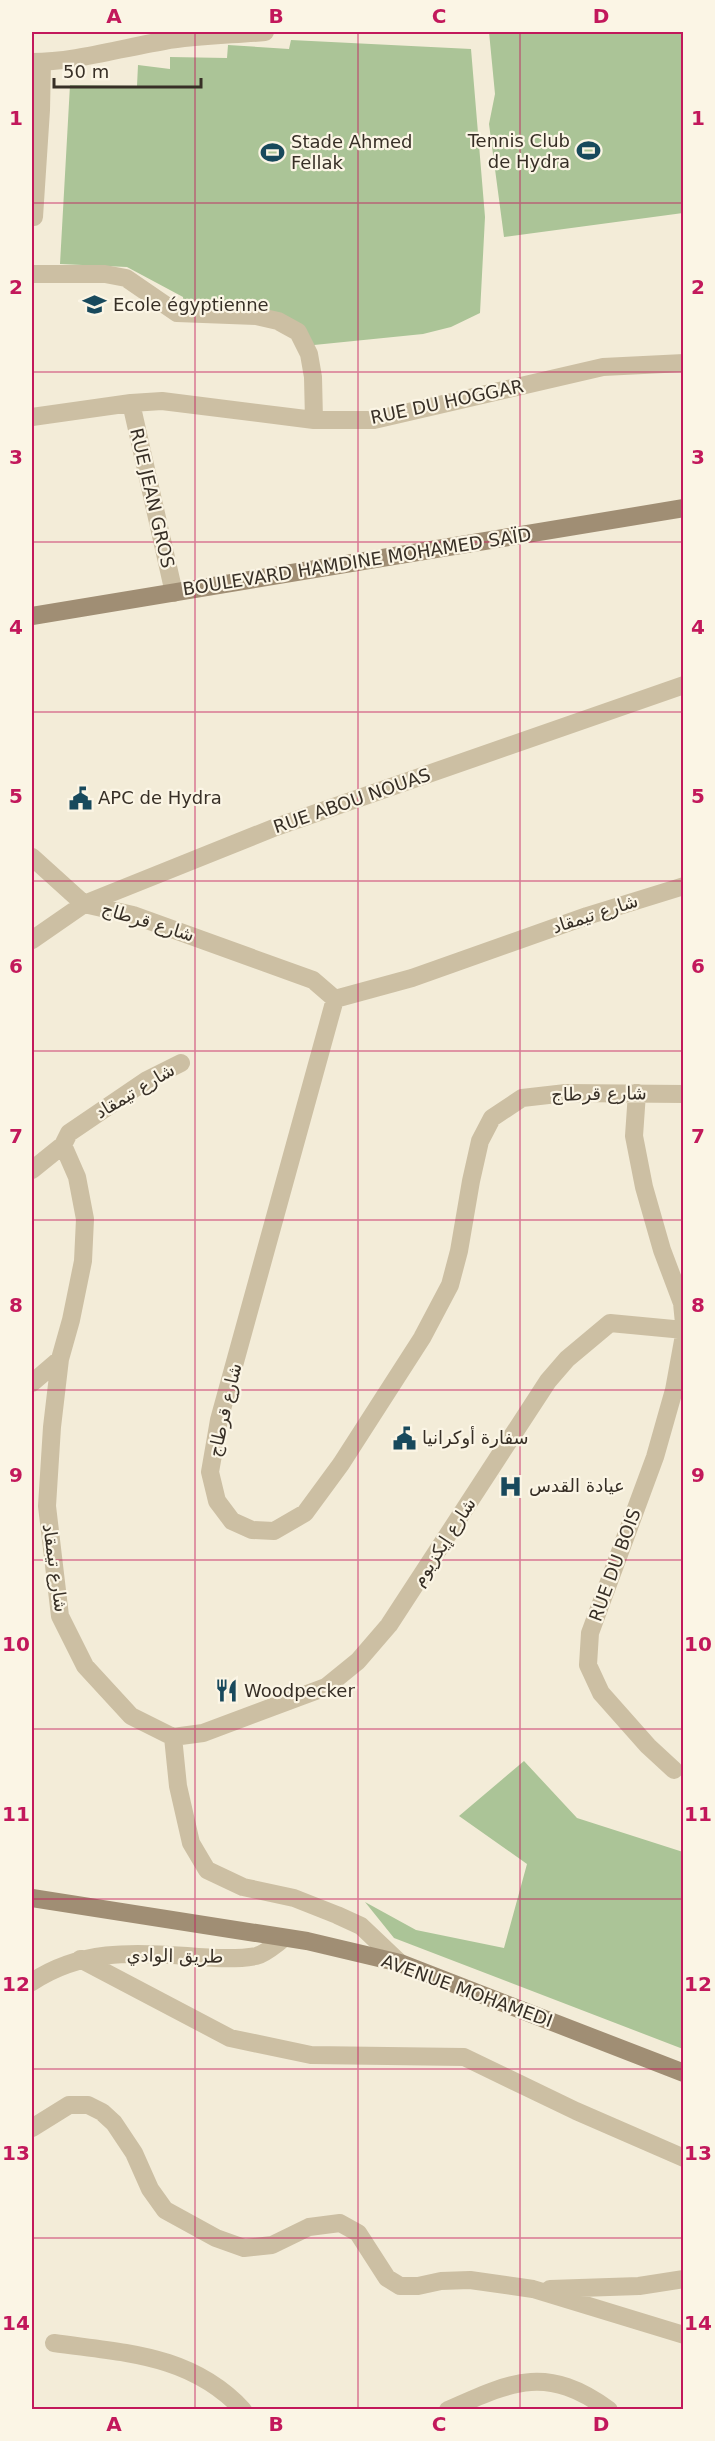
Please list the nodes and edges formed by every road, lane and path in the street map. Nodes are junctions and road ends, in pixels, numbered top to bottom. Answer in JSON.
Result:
{"nodes":[{"id":1,"x":265,"y":32,"type":"edge"},
{"id":2,"x":37,"y":62,"type":"edge"},
{"id":3,"x":34,"y":217,"type":"dead end"},
{"id":4,"x":32,"y":274,"type":"edge"},
{"id":5,"x":684,"y":363,"type":"edge"},
{"id":6,"x":131,"y":403,"type":"junction"},
{"id":7,"x":32,"y":417,"type":"edge"},
{"id":8,"x":314,"y":420,"type":"junction"},
{"id":9,"x":684,"y":508,"type":"edge"},
{"id":10,"x":174,"y":593,"type":"junction"},
{"id":11,"x":32,"y":616,"type":"edge"},
{"id":12,"x":684,"y":685,"type":"edge"},
{"id":13,"x":32,"y":857,"type":"edge"},
{"id":14,"x":684,"y":886,"type":"edge"},
{"id":15,"x":84,"y":904,"type":"junction"},
{"id":16,"x":32,"y":940,"type":"edge"},
{"id":17,"x":335,"y":999,"type":"junction"},
{"id":18,"x":181,"y":1063,"type":"dead end"},
{"id":19,"x":637,"y":1093,"type":"junction"},
{"id":20,"x":684,"y":1094,"type":"edge"},
{"id":21,"x":63,"y":1145,"type":"junction"},
{"id":22,"x":32,"y":1170,"type":"edge"},
{"id":23,"x":684,"y":1323,"type":"edge"},
{"id":24,"x":684,"y":1333,"type":"edge"},
{"id":25,"x":60,"y":1359,"type":"junction"},
{"id":26,"x":32,"y":1383,"type":"edge"},
{"id":27,"x":173,"y":1737,"type":"junction"},
{"id":28,"x":674,"y":1770,"type":"dead end"},
{"id":29,"x":32,"y":1898,"type":"edge"},
{"id":30,"x":283,"y":1939,"type":"junction"},
{"id":31,"x":80,"y":1959,"type":"junction"},
{"id":32,"x":400,"y":1963,"type":"junction"},
{"id":33,"x":32,"y":1982,"type":"edge"},
{"id":34,"x":684,"y":2073,"type":"edge"},
{"id":35,"x":32,"y":2128,"type":"edge"},
{"id":36,"x":684,"y":2158,"type":"edge"},
{"id":37,"x":684,"y":2279,"type":"edge"},
{"id":38,"x":533,"y":2289,"type":"junction"},
{"id":39,"x":684,"y":2335,"type":"edge"},
{"id":40,"x":54,"y":2343,"type":"dead end"},
{"id":41,"x":243,"y":2409,"type":"edge"},
{"id":42,"x":448,"y":2409,"type":"edge"},
{"id":43,"x":609,"y":2409,"type":"edge"}],
"edges":[{"from":1,"to":2,"type":"street"},
{"from":2,"to":3,"type":"street"},
{"from":4,"to":8,"type":"street"},
{"from":5,"to":8,"type":"street","name":"RUE DU HOGGAR"},
{"from":6,"to":7,"type":"street","name":"RUE DU HOGGAR"},
{"from":6,"to":8,"type":"street","name":"RUE DU HOGGAR"},
{"from":6,"to":10,"type":"street","name":"RUE JEAN GROS"},
{"from":9,"to":10,"type":"main road","name":"BOULEVARD HAMDINE MOHAMED SAÏD"},
{"from":10,"to":11,"type":"main road","name":"BOULEVARD HAMDINE MOHAMED SAÏD"},
{"from":12,"to":15,"type":"street","name":"RUE ABOU NOUAS"},
{"from":13,"to":15,"type":"street"},
{"from":14,"to":17,"type":"street","name":"شارع تيمقاد"},
{"from":15,"to":16,"type":"street","name":"RUE ABOU NOUAS"},
{"from":15,"to":17,"type":"street","name":"شارع قرطاج"},
{"from":17,"to":19,"type":"street","name":"شارع قرطاج"},
{"from":18,"to":21,"type":"street","name":"شارع تيمقاد"},
{"from":19,"to":20,"type":"street","name":"شارع قرطاج"},
{"from":19,"to":23,"type":"street"},
{"from":21,"to":22,"type":"street"},
{"from":21,"to":25,"type":"street","name":"شارع تيمقاد"},
{"from":24,"to":27,"type":"street","name":"شارع إيكزيوم"},
{"from":24,"to":28,"type":"street","name":"RUE DU BOIS"},
{"from":25,"to":26,"type":"street"},
{"from":25,"to":27,"type":"street","name":"شارع تيمقاد"},
{"from":27,"to":32,"type":"street"},
{"from":29,"to":30,"type":"main road","name":"AVENUE MOHAMEDI"},
{"from":30,"to":31,"type":"street","name":"طريق الوادي"},
{"from":30,"to":32,"type":"main road","name":"AVENUE MOHAMEDI"},
{"from":31,"to":33,"type":"street","name":"طريق الوادي"},
{"from":31,"to":36,"type":"street"},
{"from":32,"to":34,"type":"main road","name":"AVENUE MOHAMEDI"},
{"from":35,"to":38,"type":"street"},
{"from":37,"to":38,"type":"street"},
{"from":38,"to":39,"type":"street"},
{"from":40,"to":41,"type":"street"},
{"from":42,"to":43,"type":"street"}]}
